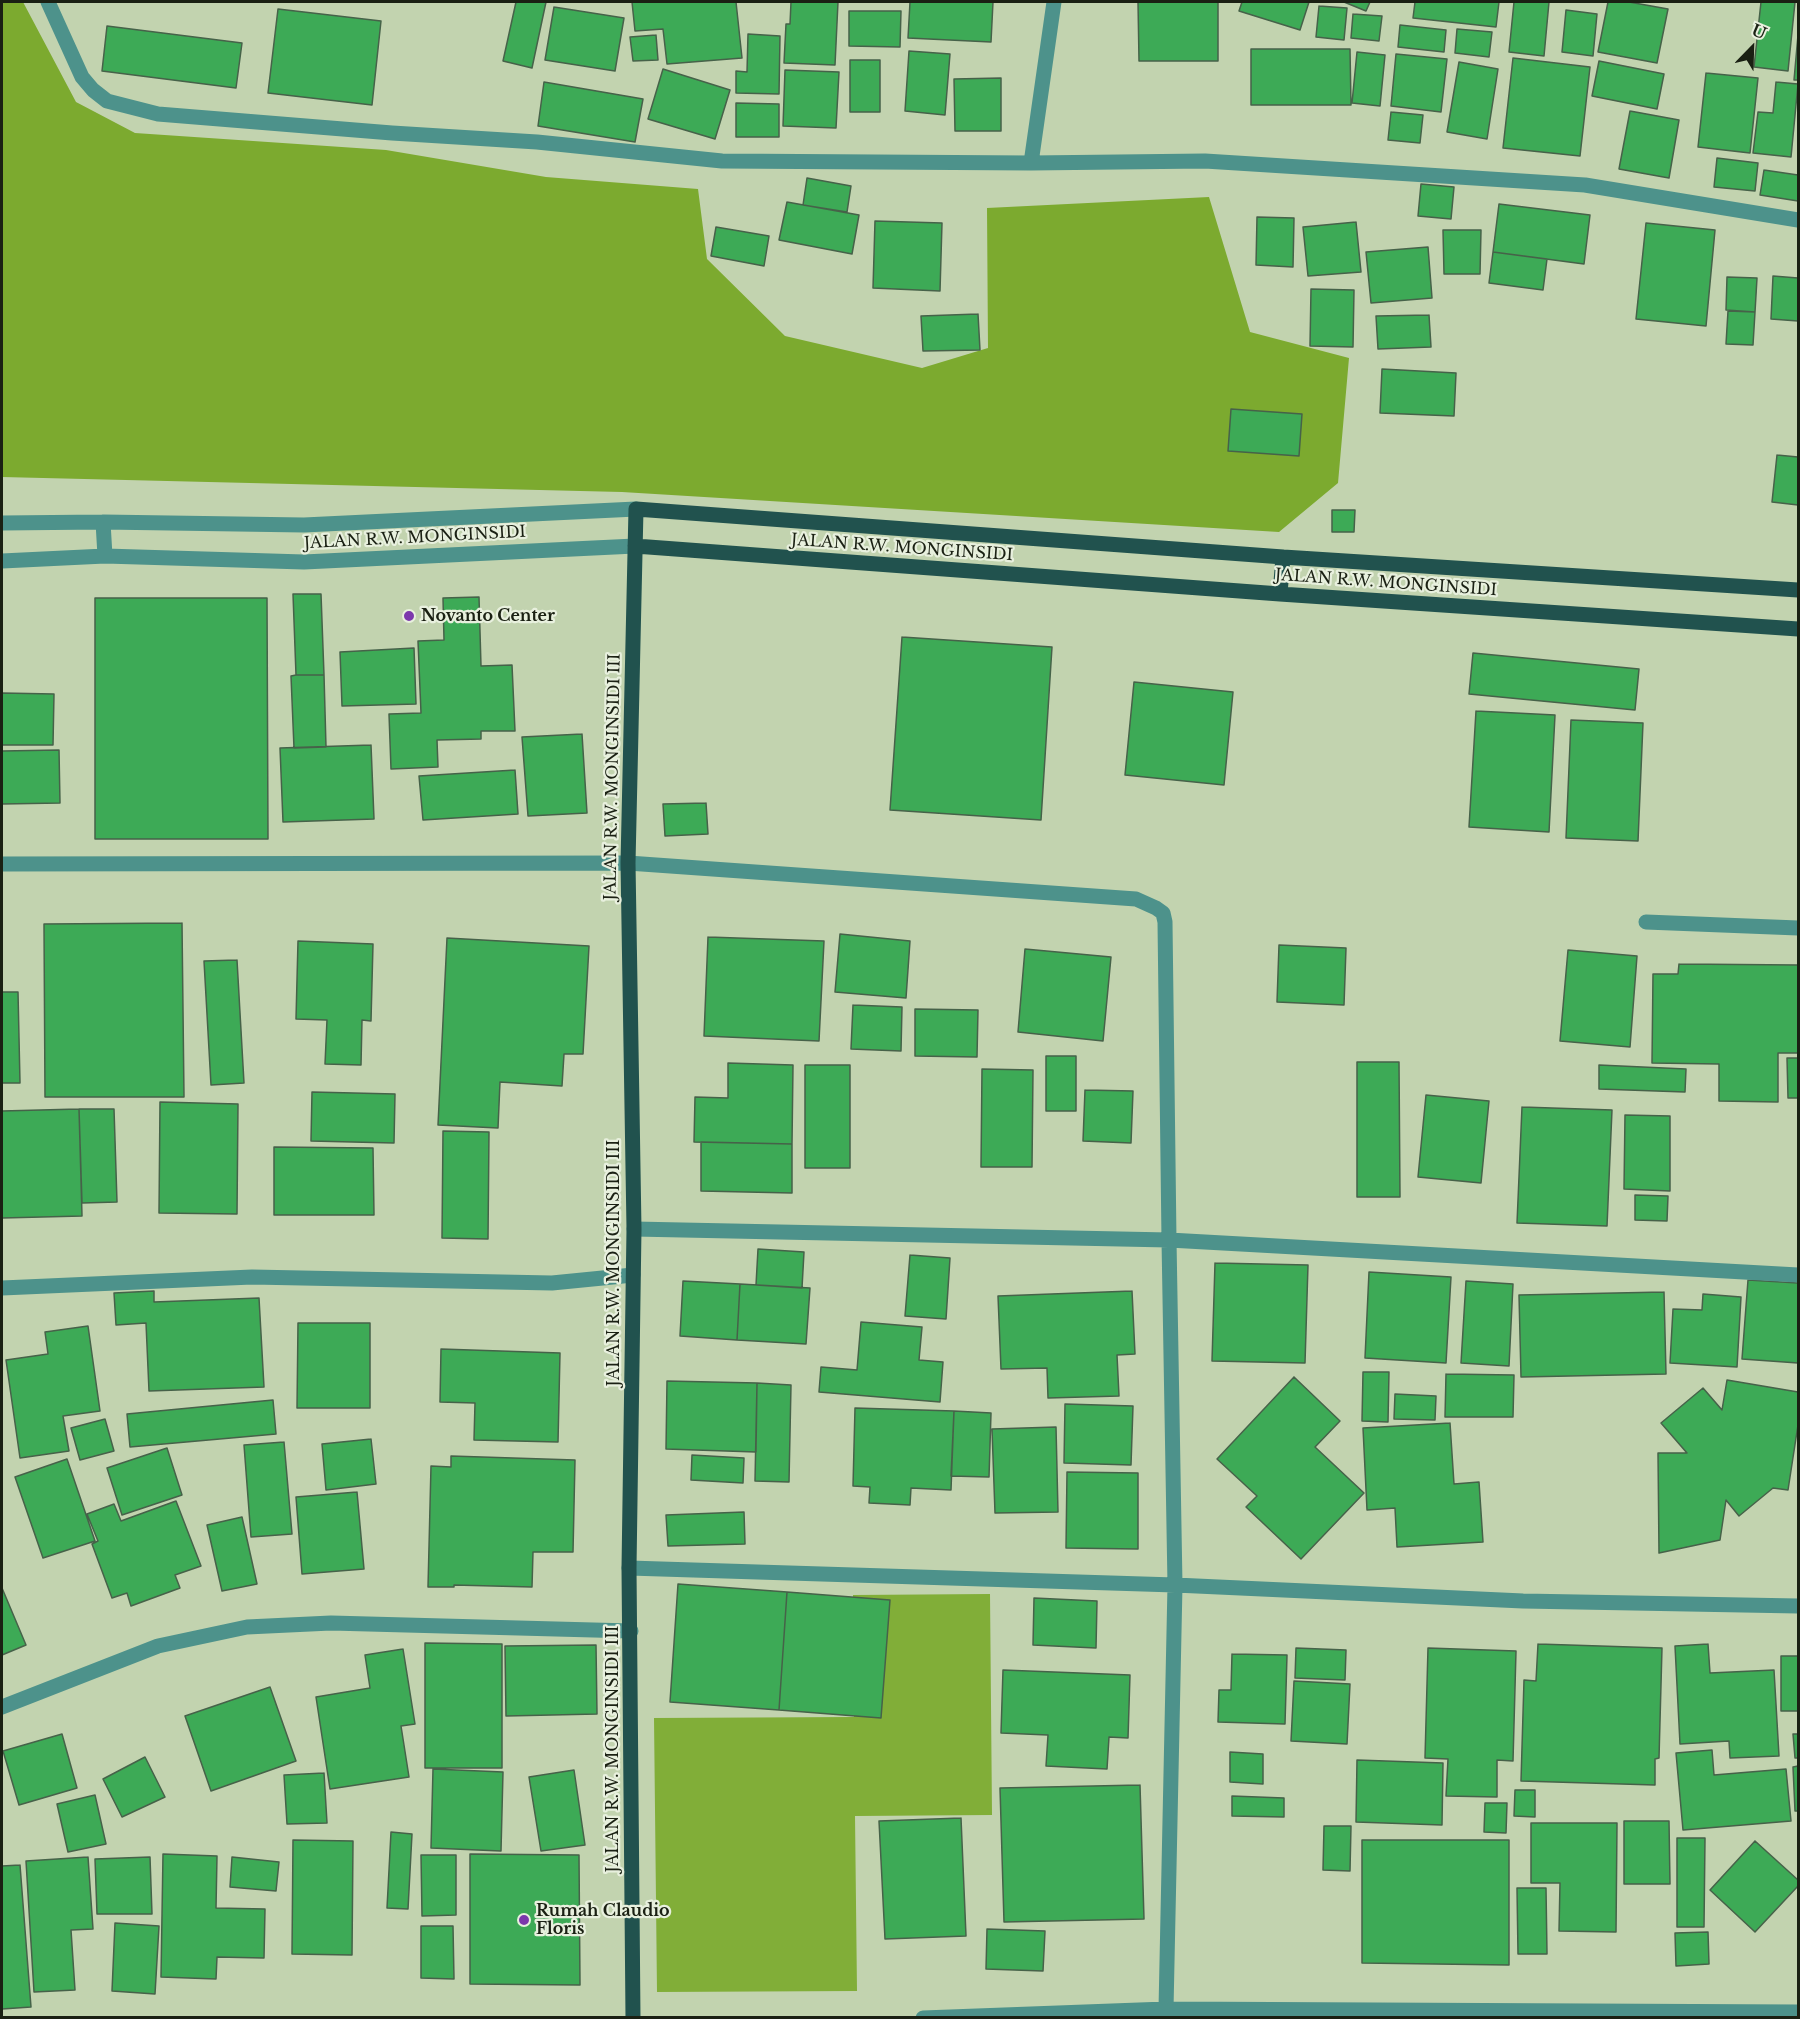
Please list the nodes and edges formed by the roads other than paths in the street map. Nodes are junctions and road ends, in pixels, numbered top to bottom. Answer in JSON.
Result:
{"nodes":[{"id":1,"x":48,"y":2,"type":"edge"},
{"id":2,"x":1054,"y":2,"type":"edge"},
{"id":3,"x":1031,"y":163,"type":"junction"},
{"id":4,"x":1798,"y":219,"type":"edge"},
{"id":5,"x":636,"y":509,"type":"junction"},
{"id":6,"x":103,"y":522,"type":"junction"},
{"id":7,"x":2,"y":523,"type":"edge"},
{"id":8,"x":635,"y":546,"type":"junction"},
{"id":9,"x":105,"y":556,"type":"junction"},
{"id":10,"x":1283,"y":557,"type":"junction"},
{"id":11,"x":2,"y":561,"type":"edge"},
{"id":12,"x":1798,"y":590,"type":"edge"},
{"id":13,"x":1280,"y":594,"type":"junction"},
{"id":14,"x":1798,"y":629,"type":"edge"},
{"id":15,"x":628,"y":863,"type":"junction"},
{"id":16,"x":2,"y":864,"type":"edge"},
{"id":17,"x":1646,"y":922,"type":"dead end"},
{"id":18,"x":1798,"y":928,"type":"edge"},
{"id":19,"x":634,"y":1229,"type":"junction"},
{"id":20,"x":1169,"y":1240,"type":"junction"},
{"id":21,"x":633,"y":1275,"type":"junction"},
{"id":22,"x":1798,"y":1275,"type":"edge"},
{"id":23,"x":2,"y":1288,"type":"edge"},
{"id":24,"x":629,"y":1568,"type":"junction"},
{"id":25,"x":1175,"y":1585,"type":"junction"},
{"id":26,"x":1798,"y":1606,"type":"edge"},
{"id":27,"x":631,"y":1631,"type":"junction"},
{"id":28,"x":2,"y":1707,"type":"edge"},
{"id":29,"x":1166,"y":2009,"type":"junction"},
{"id":30,"x":1798,"y":2012,"type":"edge"},
{"id":31,"x":633,"y":2018,"type":"edge"},
{"id":32,"x":923,"y":2018,"type":"edge"}],
"edges":[{"from":1,"to":3,"type":"street"},
{"from":2,"to":3,"type":"street"},
{"from":3,"to":4,"type":"street"},
{"from":5,"to":6,"type":"street","name":"JALAN R.W. MONGINSIDI"},
{"from":5,"to":8,"type":"main road","name":"JALAN R.W. MONGINSIDI III"},
{"from":5,"to":10,"type":"main road","name":"JALAN R.W. MONGINSIDI"},
{"from":6,"to":7,"type":"street","name":"JALAN R.W. MONGINSIDI"},
{"from":6,"to":9,"type":"street"},
{"from":8,"to":9,"type":"street","name":"JALAN R.W. MONGINSIDI"},
{"from":8,"to":13,"type":"main road","name":"JALAN R.W. MONGINSIDI"},
{"from":8,"to":15,"type":"main road","name":"JALAN R.W. MONGINSIDI III"},
{"from":9,"to":11,"type":"street","name":"JALAN R.W. MONGINSIDI"},
{"from":10,"to":12,"type":"main road","name":"JALAN R.W. MONGINSIDI"},
{"from":10,"to":13,"type":"main road"},
{"from":13,"to":14,"type":"main road","name":"JALAN R.W. MONGINSIDI"},
{"from":15,"to":16,"type":"street"},
{"from":15,"to":19,"type":"main road","name":"JALAN R.W. MONGINSIDI III"},
{"from":15,"to":20,"type":"street"},
{"from":17,"to":18,"type":"street"},
{"from":19,"to":20,"type":"street"},
{"from":19,"to":21,"type":"main road","name":"JALAN R.W. MONGINSIDI III"},
{"from":20,"to":22,"type":"street"},
{"from":20,"to":25,"type":"street"},
{"from":21,"to":23,"type":"street"},
{"from":21,"to":24,"type":"main road","name":"JALAN R.W. MONGINSIDI III"},
{"from":24,"to":25,"type":"street"},
{"from":24,"to":27,"type":"main road","name":"JALAN R.W. MONGINSIDI III"},
{"from":25,"to":26,"type":"street"},
{"from":25,"to":29,"type":"street"},
{"from":27,"to":28,"type":"street"},
{"from":27,"to":31,"type":"main road","name":"JALAN R.W. MONGINSIDI III"},
{"from":29,"to":30,"type":"street"},
{"from":29,"to":32,"type":"street"}]}
